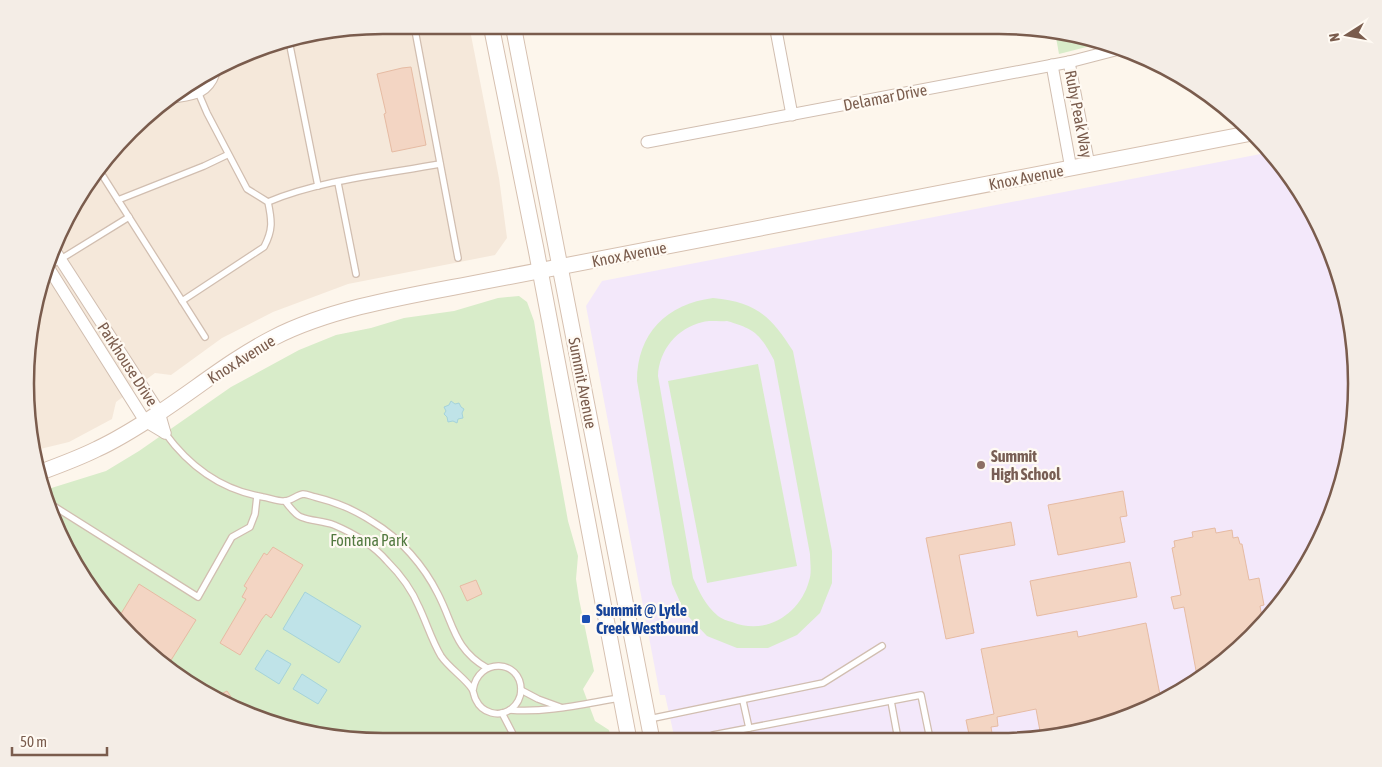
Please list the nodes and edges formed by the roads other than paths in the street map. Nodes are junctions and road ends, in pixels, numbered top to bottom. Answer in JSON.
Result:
{"nodes":[{"id":1,"x":416,"y":34,"type":"edge"},
{"id":2,"x":493,"y":34,"type":"edge"},
{"id":3,"x":515,"y":34,"type":"edge"},
{"id":4,"x":777,"y":34,"type":"edge"},
{"id":5,"x":290,"y":47,"type":"edge"},
{"id":6,"x":1109,"y":52,"type":"edge"},
{"id":7,"x":1069,"y":62,"type":"junction"},
{"id":8,"x":1052,"y":65,"type":"junction"},
{"id":9,"x":212,"y":79,"type":"edge"},
{"id":10,"x":199,"y":87,"type":"edge"},
{"id":11,"x":197,"y":88,"type":"edge"},
{"id":12,"x":792,"y":115,"type":"junction"},
{"id":13,"x":1244,"y":135,"type":"edge"},
{"id":14,"x":647,"y":142,"type":"dead end"},
{"id":15,"x":227,"y":155,"type":"junction"},
{"id":16,"x":440,"y":164,"type":"junction"},
{"id":17,"x":1090,"y":165,"type":"junction"},
{"id":18,"x":1071,"y":169,"type":"junction"},
{"id":19,"x":103,"y":176,"type":"edge"},
{"id":20,"x":338,"y":182,"type":"junction"},
{"id":21,"x":318,"y":186,"type":"junction"},
{"id":22,"x":118,"y":200,"type":"junction"},
{"id":23,"x":268,"y":202,"type":"junction"},
{"id":24,"x":129,"y":217,"type":"junction"},
{"id":25,"x":58,"y":256,"type":"edge"},
{"id":26,"x":458,"y":258,"type":"dead end"},
{"id":27,"x":560,"y":267,"type":"junction"},
{"id":28,"x":540,"y":271,"type":"junction"},
{"id":29,"x":52,"y":273,"type":"edge"},
{"id":30,"x":356,"y":274,"type":"dead end"},
{"id":31,"x":182,"y":301,"type":"junction"},
{"id":32,"x":109,"y":335,"type":"junction"},
{"id":33,"x":206,"y":337,"type":"dead end"},
{"id":34,"x":96,"y":343,"type":"junction"},
{"id":35,"x":124,"y":358,"type":"junction"},
{"id":36,"x":111,"y":367,"type":"junction"},
{"id":37,"x":160,"y":412,"type":"junction"},
{"id":38,"x":145,"y":421,"type":"junction"},
{"id":39,"x":165,"y":433,"type":"junction"},
{"id":40,"x":45,"y":470,"type":"edge"},
{"id":41,"x":257,"y":496,"type":"junction"},
{"id":42,"x":285,"y":501,"type":"junction"},
{"id":43,"x":57,"y":509,"type":"edge"},
{"id":44,"x":882,"y":646,"type":"dead end"},
{"id":45,"x":487,"y":668,"type":"junction"},
{"id":46,"x":473,"y":690,"type":"junction"},
{"id":47,"x":521,"y":690,"type":"junction"},
{"id":48,"x":621,"y":697,"type":"junction"},
{"id":49,"x":743,"y":701,"type":"junction"},
{"id":50,"x":891,"y":701,"type":"junction"},
{"id":51,"x":560,"y":707,"type":"junction"},
{"id":52,"x":510,"y":710,"type":"junction"},
{"id":53,"x":502,"y":713,"type":"junction"},
{"id":54,"x":647,"y":720,"type":"junction"},
{"id":55,"x":749,"y":728,"type":"junction"},
{"id":56,"x":512,"y":733,"type":"edge"},
{"id":57,"x":628,"y":733,"type":"edge"},
{"id":58,"x":650,"y":733,"type":"edge"},
{"id":59,"x":723,"y":733,"type":"edge"},
{"id":60,"x":897,"y":733,"type":"edge"},
{"id":61,"x":929,"y":733,"type":"edge"}],
"edges":[{"from":1,"to":16,"type":"lane"},
{"from":2,"to":28,"type":"main road","name":"Summit Avenue"},
{"from":3,"to":27,"type":"main road","name":"Summit Avenue"},
{"from":4,"to":12,"type":"street"},
{"from":5,"to":21,"type":"lane"},
{"from":6,"to":7,"type":"street","name":"Delamar Drive"},
{"from":7,"to":8,"type":"street","name":"Delamar Drive"},
{"from":7,"to":17,"type":"street","name":"Ruby Peak Way"},
{"from":8,"to":12,"type":"street","name":"Delamar Drive"},
{"from":8,"to":18,"type":"street","name":"Ruby Peak Way"},
{"from":9,"to":10,"type":"street"},
{"from":11,"to":15,"type":"lane"},
{"from":12,"to":14,"type":"street","name":"Delamar Drive"},
{"from":13,"to":17,"type":"main road","name":"Knox Avenue"},
{"from":15,"to":22,"type":"lane"},
{"from":15,"to":23,"type":"lane"},
{"from":16,"to":20,"type":"lane"},
{"from":16,"to":26,"type":"lane"},
{"from":17,"to":18,"type":"main road","name":"Knox Avenue"},
{"from":18,"to":27,"type":"main road","name":"Knox Avenue"},
{"from":19,"to":22,"type":"lane"},
{"from":20,"to":21,"type":"lane"},
{"from":20,"to":30,"type":"lane"},
{"from":21,"to":23,"type":"lane"},
{"from":22,"to":24,"type":"lane"},
{"from":23,"to":31,"type":"lane"},
{"from":24,"to":25,"type":"lane"},
{"from":24,"to":31,"type":"lane"},
{"from":25,"to":32,"type":"street","name":"Parkhouse Drive"},
{"from":27,"to":28,"type":"main road","name":"Knox Avenue"},
{"from":27,"to":54,"type":"main road","name":"Summit Avenue"},
{"from":28,"to":37,"type":"main road","name":"Knox Avenue"},
{"from":28,"to":48,"type":"main road","name":"Summit Avenue"},
{"from":29,"to":34,"type":"street","name":"Parkhouse Drive"},
{"from":31,"to":33,"type":"lane"},
{"from":32,"to":34,"type":"lane"},
{"from":32,"to":35,"type":"street","name":"Parkhouse Drive"},
{"from":34,"to":36,"type":"street","name":"Parkhouse Drive"},
{"from":35,"to":36,"type":"lane"},
{"from":35,"to":37,"type":"street","name":"Parkhouse Drive"},
{"from":36,"to":38,"type":"street","name":"Parkhouse Drive"},
{"from":37,"to":38,"type":"main road","name":"Knox Avenue"},
{"from":37,"to":39,"type":"street","name":"Parkhouse Drive"},
{"from":38,"to":39,"type":"street","name":"Parkhouse Drive"},
{"from":38,"to":40,"type":"main road","name":"Knox Avenue"},
{"from":39,"to":41,"type":"lane"},
{"from":41,"to":42,"type":"lane"},
{"from":41,"to":43,"type":"lane"},
{"from":42,"to":45,"type":"lane"},
{"from":42,"to":46,"type":"lane"},
{"from":44,"to":49,"type":"lane"},
{"from":45,"to":46,"type":"lane"},
{"from":45,"to":47,"type":"lane"},
{"from":46,"to":53,"type":"lane"},
{"from":47,"to":51,"type":"lane"},
{"from":47,"to":52,"type":"lane"},
{"from":48,"to":51,"type":"lane"},
{"from":48,"to":57,"type":"main road","name":"Summit Avenue"},
{"from":49,"to":54,"type":"lane"},
{"from":49,"to":55,"type":"lane"},
{"from":50,"to":55,"type":"lane"},
{"from":50,"to":60,"type":"lane"},
{"from":50,"to":61,"type":"lane"},
{"from":51,"to":52,"type":"lane"},
{"from":52,"to":53,"type":"lane"},
{"from":53,"to":56,"type":"lane"},
{"from":54,"to":58,"type":"main road","name":"Summit Avenue"},
{"from":55,"to":59,"type":"lane"}]}
